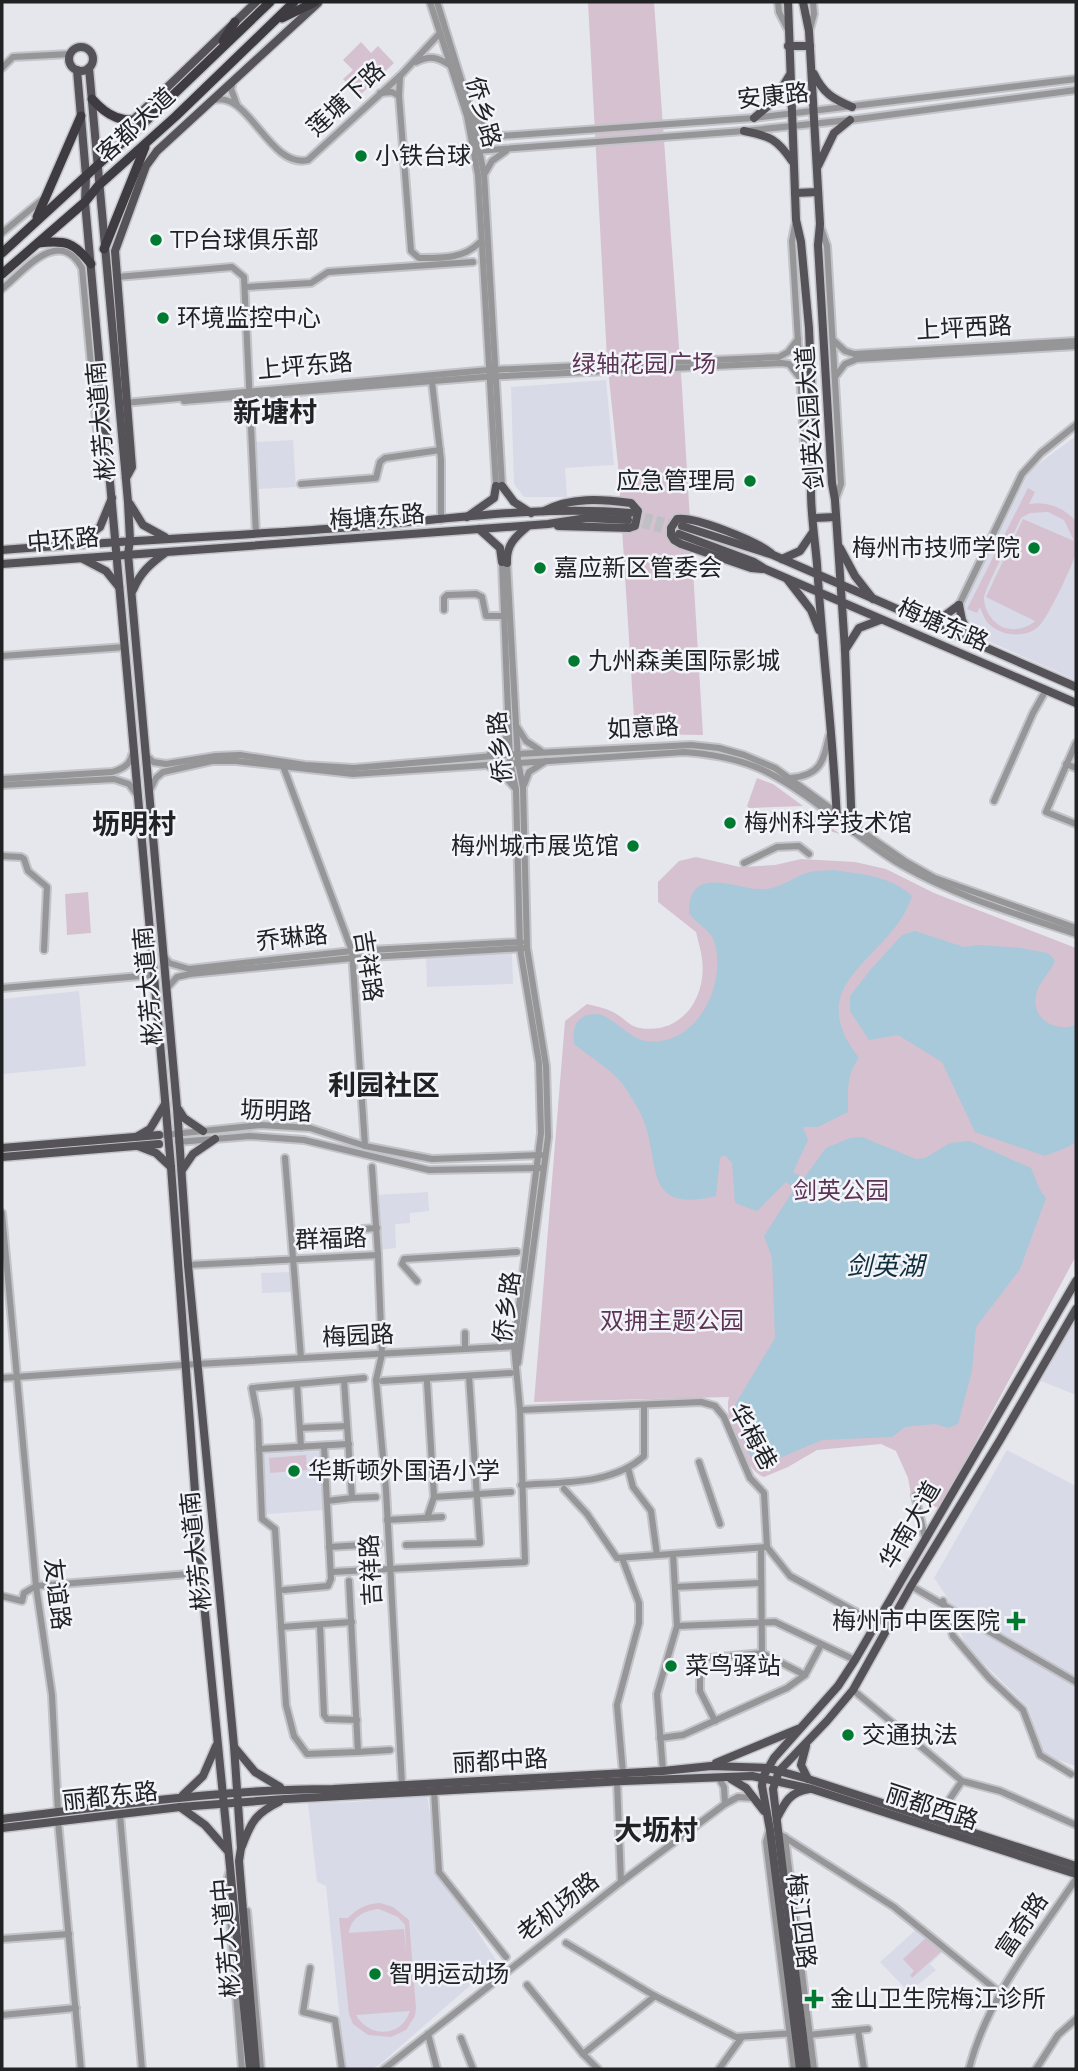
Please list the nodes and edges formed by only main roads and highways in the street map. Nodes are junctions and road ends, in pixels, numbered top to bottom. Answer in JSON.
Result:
{"nodes":[{"id":1,"x":256,"y":2,"type":"edge"},
{"id":2,"x":270,"y":2,"type":"edge"},
{"id":3,"x":294,"y":2,"type":"edge"},
{"id":4,"x":317,"y":2,"type":"edge"},
{"id":5,"x":788,"y":2,"type":"edge"},
{"id":6,"x":803,"y":2,"type":"edge"},
{"id":7,"x":235,"y":22,"type":"junction"},
{"id":8,"x":271,"y":23,"type":"junction"},
{"id":9,"x":788,"y":46,"type":"junction"},
{"id":10,"x":810,"y":46,"type":"junction"},
{"id":11,"x":216,"y":53,"type":"junction"},
{"id":12,"x":89,"y":68,"type":"junction"},
{"id":13,"x":811,"y":69,"type":"junction"},
{"id":14,"x":77,"y":70,"type":"junction"},
{"id":15,"x":789,"y":76,"type":"junction"},
{"id":16,"x":92,"y":99,"type":"junction"},
{"id":17,"x":163,"y":103,"type":"junction"},
{"id":18,"x":852,"y":107,"type":"road end"},
{"id":19,"x":81,"y":116,"type":"junction"},
{"id":20,"x":176,"y":116,"type":"junction"},
{"id":21,"x":754,"y":118,"type":"road end"},
{"id":22,"x":148,"y":119,"type":"junction"},
{"id":23,"x":850,"y":120,"type":"road end"},
{"id":24,"x":131,"y":122,"type":"junction"},
{"id":25,"x":744,"y":131,"type":"road end"},
{"id":26,"x":147,"y":143,"type":"junction"},
{"id":27,"x":793,"y":163,"type":"junction"},
{"id":28,"x":97,"y":166,"type":"junction"},
{"id":29,"x":817,"y":169,"type":"junction"},
{"id":30,"x":86,"y":176,"type":"junction"},
{"id":31,"x":99,"y":186,"type":"junction"},
{"id":32,"x":818,"y":191,"type":"junction"},
{"id":33,"x":795,"y":193,"type":"junction"},
{"id":34,"x":85,"y":202,"type":"junction"},
{"id":35,"x":35,"y":221,"type":"junction"},
{"id":36,"x":37,"y":244,"type":"junction"},
{"id":37,"x":104,"y":249,"type":"junction"},
{"id":38,"x":5,"y":250,"type":"edge"},
{"id":39,"x":18,"y":260,"type":"junction"},
{"id":40,"x":91,"y":264,"type":"junction"},
{"id":41,"x":2,"y":274,"type":"edge"},
{"id":42,"x":124,"y":405,"type":"junction"},
{"id":43,"x":113,"y":496,"type":"junction"},
{"id":44,"x":128,"y":502,"type":"junction"},
{"id":45,"x":541,"y":512,"type":"junction"},
{"id":46,"x":531,"y":513,"type":"junction"},
{"id":47,"x":836,"y":517,"type":"junction"},
{"id":48,"x":466,"y":518,"type":"junction"},
{"id":49,"x":814,"y":518,"type":"junction"},
{"id":50,"x":548,"y":524,"type":"junction"},
{"id":51,"x":529,"y":525,"type":"junction"},
{"id":52,"x":479,"y":529,"type":"junction"},
{"id":53,"x":814,"y":529,"type":"junction"},
{"id":54,"x":167,"y":538,"type":"junction"},
{"id":55,"x":130,"y":540,"type":"junction"},
{"id":56,"x":117,"y":541,"type":"junction"},
{"id":57,"x":77,"y":544,"type":"junction"},
{"id":58,"x":838,"y":544,"type":"junction"},
{"id":59,"x":2,"y":550,"type":"edge"},
{"id":60,"x":167,"y":551,"type":"junction"},
{"id":61,"x":128,"y":554,"type":"junction"},
{"id":62,"x":118,"y":555,"type":"junction"},
{"id":63,"x":773,"y":555,"type":"junction"},
{"id":64,"x":80,"y":558,"type":"junction"},
{"id":65,"x":782,"y":559,"type":"junction"},
{"id":66,"x":2,"y":564,"type":"edge"},
{"id":67,"x":765,"y":569,"type":"junction"},
{"id":68,"x":817,"y":575,"type":"junction"},
{"id":69,"x":785,"y":576,"type":"junction"},
{"id":70,"x":840,"y":585,"type":"junction"},
{"id":71,"x":120,"y":590,"type":"junction"},
{"id":72,"x":818,"y":592,"type":"junction"},
{"id":73,"x":131,"y":593,"type":"junction"},
{"id":74,"x":875,"y":601,"type":"junction"},
{"id":75,"x":841,"y":602,"type":"junction"},
{"id":76,"x":880,"y":620,"type":"junction"},
{"id":77,"x":926,"y":623,"type":"junction"},
{"id":78,"x":822,"y":636,"type":"junction"},
{"id":79,"x":974,"y":643,"type":"junction"},
{"id":80,"x":845,"y":650,"type":"junction"},
{"id":81,"x":1076,"y":688,"type":"edge"},
{"id":82,"x":1076,"y":703,"type":"edge"},
{"id":83,"x":836,"y":816,"type":"road end"},
{"id":84,"x":853,"y":828,"type":"road end"},
{"id":85,"x":164,"y":1104,"type":"junction"},
{"id":86,"x":177,"y":1108,"type":"junction"},
{"id":87,"x":203,"y":1131,"type":"road end"},
{"id":88,"x":163,"y":1139,"type":"junction"},
{"id":89,"x":215,"y":1139,"type":"road end"},
{"id":90,"x":137,"y":1141,"type":"junction"},
{"id":91,"x":2,"y":1148,"type":"edge"},
{"id":92,"x":2,"y":1157,"type":"edge"},
{"id":93,"x":171,"y":1167,"type":"junction"},
{"id":94,"x":182,"y":1170,"type":"junction"},
{"id":95,"x":1076,"y":1281,"type":"edge"},
{"id":96,"x":1076,"y":1311,"type":"edge"},
{"id":97,"x":918,"y":1551,"type":"junction"},
{"id":98,"x":929,"y":1556,"type":"junction"},
{"id":99,"x":804,"y":1726,"type":"junction"},
{"id":100,"x":218,"y":1740,"type":"junction"},
{"id":101,"x":809,"y":1740,"type":"junction"},
{"id":102,"x":234,"y":1746,"type":"junction"},
{"id":103,"x":711,"y":1766,"type":"junction"},
{"id":104,"x":768,"y":1768,"type":"junction"},
{"id":105,"x":777,"y":1775,"type":"junction"},
{"id":106,"x":718,"y":1777,"type":"junction"},
{"id":107,"x":763,"y":1777,"type":"junction"},
{"id":108,"x":808,"y":1779,"type":"junction"},
{"id":109,"x":285,"y":1789,"type":"junction"},
{"id":110,"x":812,"y":1789,"type":"junction"},
{"id":111,"x":255,"y":1791,"type":"junction"},
{"id":112,"x":237,"y":1792,"type":"junction"},
{"id":113,"x":223,"y":1794,"type":"junction"},
{"id":114,"x":182,"y":1796,"type":"junction"},
{"id":115,"x":285,"y":1799,"type":"junction"},
{"id":116,"x":256,"y":1801,"type":"junction"},
{"id":117,"x":238,"y":1803,"type":"junction"},
{"id":118,"x":223,"y":1804,"type":"junction"},
{"id":119,"x":180,"y":1807,"type":"junction"},
{"id":120,"x":765,"y":1813,"type":"junction"},
{"id":121,"x":58,"y":1817,"type":"junction"},
{"id":122,"x":777,"y":1818,"type":"junction"},
{"id":123,"x":2,"y":1819,"type":"edge"},
{"id":124,"x":2,"y":1828,"type":"edge"},
{"id":125,"x":778,"y":1833,"type":"junction"},
{"id":126,"x":241,"y":1848,"type":"junction"},
{"id":127,"x":227,"y":1850,"type":"junction"},
{"id":128,"x":1076,"y":1866,"type":"edge"},
{"id":129,"x":1076,"y":1877,"type":"edge"},
{"id":130,"x":250,"y":2069,"type":"edge"},
{"id":131,"x":258,"y":2069,"type":"edge"},
{"id":132,"x":800,"y":2069,"type":"edge"},
{"id":133,"x":807,"y":2069,"type":"edge"}],
"edges":[{"from":1,"to":7,"type":"main road"},
{"from":2,"to":11,"type":"highway","name":"客都大道"},
{"from":3,"to":8,"type":"highway","name":"客都大道"},
{"from":4,"to":8,"type":"highway"},
{"from":4,"to":42,"type":"main road"},
{"from":5,"to":9,"type":"main road","name":"剑英公园大道"},
{"from":6,"to":10,"type":"main road","name":"剑英公园大道"},
{"from":7,"to":11,"type":"highway"},
{"from":7,"to":24,"type":"main road"},
{"from":8,"to":20,"type":"highway","name":"客都大道"},
{"from":9,"to":10,"type":"main road"},
{"from":9,"to":15,"type":"main road","name":"剑英公园大道"},
{"from":10,"to":13,"type":"main road","name":"剑英公园大道"},
{"from":11,"to":17,"type":"highway","name":"客都大道"},
{"from":12,"to":14,"type":"main road"},
{"from":12,"to":14,"type":"main road"},
{"from":12,"to":16,"type":"main road","name":"彬芳大道南"},
{"from":13,"to":18,"type":"main road"},
{"from":13,"to":29,"type":"main road","name":"剑英公园大道"},
{"from":14,"to":19,"type":"main road","name":"彬芳大道南"},
{"from":15,"to":21,"type":"main road"},
{"from":15,"to":27,"type":"main road","name":"剑英公园大道"},
{"from":16,"to":24,"type":"highway"},
{"from":16,"to":28,"type":"main road","name":"彬芳大道南"},
{"from":17,"to":20,"type":"highway"},
{"from":17,"to":22,"type":"highway","name":"客都大道"},
{"from":19,"to":30,"type":"main road","name":"彬芳大道南"},
{"from":19,"to":35,"type":"highway"},
{"from":20,"to":26,"type":"highway","name":"客都大道"},
{"from":22,"to":24,"type":"highway"},
{"from":22,"to":28,"type":"highway","name":"客都大道"},
{"from":23,"to":29,"type":"main road"},
{"from":25,"to":27,"type":"main road"},
{"from":26,"to":31,"type":"highway","name":"客都大道"},
{"from":26,"to":37,"type":"highway"},
{"from":27,"to":33,"type":"main road","name":"剑英公园大道"},
{"from":28,"to":30,"type":"highway","name":"客都大道"},
{"from":28,"to":31,"type":"main road","name":"彬芳大道南"},
{"from":29,"to":32,"type":"main road","name":"剑英公园大道"},
{"from":30,"to":34,"type":"main road","name":"彬芳大道南"},
{"from":30,"to":35,"type":"highway","name":"客都大道"},
{"from":31,"to":34,"type":"highway","name":"客都大道"},
{"from":31,"to":37,"type":"main road","name":"彬芳大道南"},
{"from":32,"to":33,"type":"main road"},
{"from":32,"to":47,"type":"main road","name":"剑英公园大道"},
{"from":33,"to":49,"type":"main road","name":"剑英公园大道"},
{"from":34,"to":36,"type":"highway","name":"客都大道"},
{"from":34,"to":40,"type":"main road","name":"彬芳大道南"},
{"from":35,"to":38,"type":"highway","name":"客都大道"},
{"from":36,"to":39,"type":"highway","name":"客都大道"},
{"from":36,"to":40,"type":"highway"},
{"from":37,"to":42,"type":"main road","name":"彬芳大道南"},
{"from":38,"to":39,"type":"highway"},
{"from":39,"to":41,"type":"highway","name":"客都大道"},
{"from":40,"to":43,"type":"main road","name":"彬芳大道南"},
{"from":42,"to":44,"type":"main road","name":"彬芳大道南"},
{"from":43,"to":56,"type":"main road","name":"彬芳大道南"},
{"from":43,"to":57,"type":"main road"},
{"from":44,"to":54,"type":"main road"},
{"from":44,"to":55,"type":"main road","name":"彬芳大道南"},
{"from":45,"to":46,"type":"main road","name":"梅塘东路"},
{"from":45,"to":50,"type":"main road","name":"梅塘东路"},
{"from":45,"to":50,"type":"main road"},
{"from":46,"to":48,"type":"main road","name":"梅塘东路"},
{"from":46,"to":48,"type":"main road"},
{"from":47,"to":49,"type":"main road"},
{"from":47,"to":58,"type":"main road","name":"剑英公园大道"},
{"from":48,"to":54,"type":"main road","name":"梅塘东路"},
{"from":49,"to":53,"type":"main road","name":"剑英公园大道"},
{"from":50,"to":51,"type":"main road","name":"梅塘东路"},
{"from":51,"to":52,"type":"main road","name":"梅塘东路"},
{"from":51,"to":52,"type":"main road"},
{"from":52,"to":60,"type":"main road","name":"梅塘东路"},
{"from":53,"to":65,"type":"main road"},
{"from":53,"to":68,"type":"main road","name":"剑英公园大道"},
{"from":54,"to":55,"type":"main road","name":"梅塘东路"},
{"from":55,"to":56,"type":"main road","name":"中环路"},
{"from":55,"to":61,"type":"main road","name":"彬芳大道南"},
{"from":56,"to":57,"type":"main road","name":"中环路"},
{"from":56,"to":62,"type":"main road","name":"彬芳大道南"},
{"from":57,"to":59,"type":"main road","name":"中环路"},
{"from":58,"to":70,"type":"main road","name":"剑英公园大道"},
{"from":58,"to":74,"type":"main road"},
{"from":60,"to":61,"type":"main road","name":"梅塘东路"},
{"from":60,"to":73,"type":"main road"},
{"from":61,"to":62,"type":"main road","name":"中环路"},
{"from":61,"to":73,"type":"main road","name":"彬芳大道南"},
{"from":62,"to":64,"type":"main road","name":"中环路"},
{"from":62,"to":71,"type":"main road","name":"彬芳大道南"},
{"from":63,"to":65,"type":"main road","name":"梅塘东路"},
{"from":63,"to":67,"type":"main road","name":"梅塘东路"},
{"from":63,"to":67,"type":"main road"},
{"from":64,"to":66,"type":"main road","name":"中环路"},
{"from":64,"to":71,"type":"main road"},
{"from":65,"to":68,"type":"main road","name":"梅塘东路"},
{"from":67,"to":69,"type":"main road","name":"梅塘东路"},
{"from":68,"to":70,"type":"main road","name":"梅塘东路"},
{"from":68,"to":72,"type":"main road","name":"剑英公园大道"},
{"from":69,"to":72,"type":"main road","name":"梅塘东路"},
{"from":69,"to":78,"type":"main road"},
{"from":70,"to":74,"type":"main road","name":"梅塘东路"},
{"from":70,"to":75,"type":"main road","name":"剑英公园大道"},
{"from":71,"to":85,"type":"main road","name":"彬芳大道南"},
{"from":72,"to":75,"type":"main road","name":"梅塘东路"},
{"from":72,"to":78,"type":"main road","name":"剑英公园大道"},
{"from":73,"to":86,"type":"main road","name":"彬芳大道南"},
{"from":74,"to":77,"type":"main road","name":"梅塘东路"},
{"from":75,"to":76,"type":"main road","name":"梅塘东路"},
{"from":75,"to":80,"type":"main road","name":"剑英公园大道"},
{"from":76,"to":80,"type":"main road"},
{"from":76,"to":82,"type":"main road","name":"梅塘东路"},
{"from":77,"to":79,"type":"main road","name":"梅塘东路"},
{"from":77,"to":79,"type":"main road"},
{"from":78,"to":83,"type":"main road","name":"剑英公园大道"},
{"from":79,"to":81,"type":"main road","name":"梅塘东路"},
{"from":80,"to":84,"type":"main road","name":"剑英公园大道"},
{"from":85,"to":88,"type":"main road","name":"彬芳大道南"},
{"from":85,"to":90,"type":"main road"},
{"from":86,"to":87,"type":"main road"},
{"from":86,"to":94,"type":"main road","name":"彬芳大道南"},
{"from":88,"to":90,"type":"main road","name":"坜明路"},
{"from":88,"to":93,"type":"main road","name":"彬芳大道南"},
{"from":89,"to":94,"type":"main road"},
{"from":90,"to":91,"type":"main road","name":"坜明路"},
{"from":90,"to":92,"type":"main road","name":"坜明路"},
{"from":90,"to":93,"type":"main road"},
{"from":93,"to":100,"type":"main road","name":"彬芳大道南"},
{"from":94,"to":102,"type":"main road","name":"彬芳大道南"},
{"from":95,"to":97,"type":"main road","name":"华南大道"},
{"from":96,"to":98,"type":"main road","name":"华南大道"},
{"from":97,"to":98,"type":"main road"},
{"from":97,"to":99,"type":"main road","name":"华南大道"},
{"from":98,"to":101,"type":"main road","name":"华南大道"},
{"from":99,"to":103,"type":"main road"},
{"from":99,"to":104,"type":"main road","name":"华南大道"},
{"from":100,"to":113,"type":"main road","name":"彬芳大道南"},
{"from":100,"to":114,"type":"main road"},
{"from":101,"to":105,"type":"main road","name":"华南大道"},
{"from":101,"to":108,"type":"main road"},
{"from":102,"to":109,"type":"main road"},
{"from":102,"to":112,"type":"main road","name":"彬芳大道南"},
{"from":103,"to":104,"type":"main road","name":"丽都中路"},
{"from":103,"to":109,"type":"main road","name":"丽都中路"},
{"from":104,"to":105,"type":"main road","name":"丽都中路"},
{"from":104,"to":107,"type":"main road","name":"华南大道"},
{"from":105,"to":107,"type":"main road","name":"丽都中路"},
{"from":105,"to":108,"type":"main road","name":"丽都西路"},
{"from":105,"to":110,"type":"main road","name":"丽都西路"},
{"from":105,"to":122,"type":"main road","name":"梅江四路"},
{"from":106,"to":107,"type":"main road","name":"丽都中路"},
{"from":106,"to":115,"type":"main road","name":"丽都中路"},
{"from":106,"to":120,"type":"main road"},
{"from":107,"to":120,"type":"main road","name":"梅江四路"},
{"from":108,"to":128,"type":"main road","name":"丽都西路"},
{"from":109,"to":111,"type":"main road","name":"丽都中路"},
{"from":110,"to":122,"type":"main road"},
{"from":110,"to":129,"type":"main road","name":"丽都西路"},
{"from":111,"to":112,"type":"main road","name":"丽都中路"},
{"from":111,"to":116,"type":"main road"},
{"from":112,"to":113,"type":"main road","name":"丽都中路"},
{"from":112,"to":117,"type":"main road","name":"彬芳大道南"},
{"from":113,"to":114,"type":"main road","name":"丽都东路"},
{"from":113,"to":118,"type":"main road","name":"彬芳大道南"},
{"from":114,"to":121,"type":"main road","name":"丽都东路"},
{"from":115,"to":116,"type":"main road","name":"丽都中路"},
{"from":115,"to":126,"type":"main road"},
{"from":116,"to":117,"type":"main road","name":"丽都中路"},
{"from":117,"to":118,"type":"main road","name":"丽都中路"},
{"from":117,"to":126,"type":"main road","name":"彬芳大道中"},
{"from":118,"to":119,"type":"main road","name":"丽都东路"},
{"from":118,"to":127,"type":"main road","name":"彬芳大道中"},
{"from":119,"to":121,"type":"main road","name":"丽都东路"},
{"from":119,"to":127,"type":"main road"},
{"from":120,"to":125,"type":"main road","name":"梅江四路"},
{"from":121,"to":123,"type":"main road","name":"丽都东路"},
{"from":121,"to":124,"type":"main road","name":"丽都东路"},
{"from":122,"to":125,"type":"main road","name":"梅江四路"},
{"from":125,"to":132,"type":"main road","name":"梅江四路"},
{"from":125,"to":133,"type":"main road","name":"梅江四路"},
{"from":126,"to":131,"type":"main road","name":"彬芳大道中"},
{"from":127,"to":130,"type":"main road","name":"彬芳大道中"}]}
